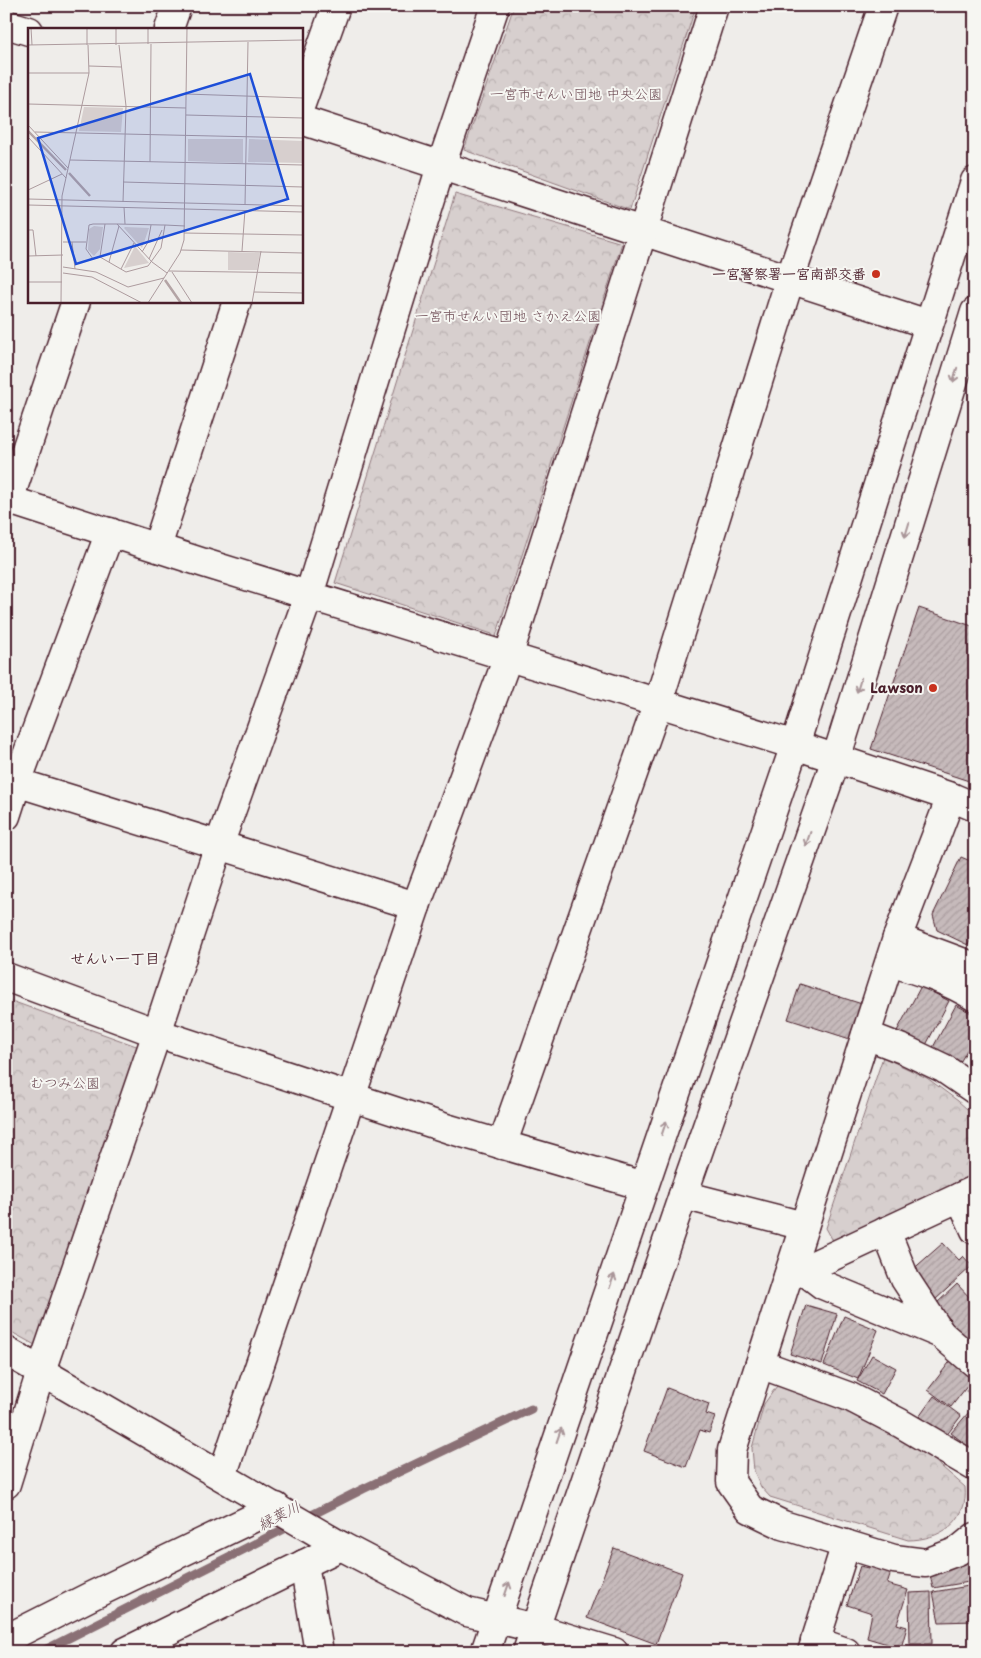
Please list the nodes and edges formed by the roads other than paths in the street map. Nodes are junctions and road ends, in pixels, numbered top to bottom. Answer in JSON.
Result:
{"nodes":[{"id":1,"x":177,"y":6,"type":"edge"},
{"id":2,"x":336,"y":6,"type":"edge"},
{"id":3,"x":495,"y":6,"type":"edge"},
{"id":4,"x":714,"y":6,"type":"edge"},
{"id":5,"x":883,"y":6,"type":"edge"},
{"id":6,"x":6,"y":24,"type":"edge"},
{"id":7,"x":170,"y":28,"type":"edge"},
{"id":8,"x":28,"y":31,"type":"edge"},
{"id":9,"x":302,"y":101,"type":"edge"},
{"id":10,"x":302,"y":120,"type":"edge"},
{"id":11,"x":441,"y":166,"type":"junction"},
{"id":12,"x":975,"y":181,"type":"edge"},
{"id":13,"x":644,"y":231,"type":"junction"},
{"id":14,"x":790,"y":279,"type":"junction"},
{"id":15,"x":76,"y":302,"type":"edge"},
{"id":16,"x":237,"y":302,"type":"edge"},
{"id":17,"x":928,"y":324,"type":"junction"},
{"id":18,"x":972,"y":329,"type":"edge"},
{"id":19,"x":7,"y":499,"type":"edge"},
{"id":20,"x":110,"y":532,"type":"junction"},
{"id":21,"x":157,"y":548,"type":"junction"},
{"id":22,"x":309,"y":595,"type":"junction"},
{"id":23,"x":508,"y":657,"type":"junction"},
{"id":24,"x":658,"y":703,"type":"junction"},
{"id":25,"x":795,"y":745,"type":"junction"},
{"id":26,"x":836,"y":759,"type":"junction"},
{"id":27,"x":12,"y":780,"type":"edge"},
{"id":28,"x":963,"y":802,"type":"edge"},
{"id":29,"x":6,"y":816,"type":"edge"},
{"id":30,"x":219,"y":845,"type":"junction"},
{"id":31,"x":416,"y":906,"type":"junction"},
{"id":32,"x":893,"y":950,"type":"junction"},
{"id":33,"x":975,"y":967,"type":"edge"},
{"id":34,"x":6,"y":977,"type":"edge"},
{"id":35,"x":975,"y":997,"type":"edge"},
{"id":36,"x":157,"y":1033,"type":"junction"},
{"id":37,"x":866,"y":1036,"type":"junction"},
{"id":38,"x":975,"y":1090,"type":"edge"},
{"id":39,"x":351,"y":1097,"type":"junction"},
{"id":40,"x":502,"y":1145,"type":"junction"},
{"id":41,"x":644,"y":1186,"type":"junction"},
{"id":42,"x":967,"y":1194,"type":"edge"},
{"id":43,"x":683,"y":1195,"type":"junction"},
{"id":44,"x":804,"y":1226,"type":"junction"},
{"id":45,"x":975,"y":1230,"type":"edge"},
{"id":46,"x":886,"y":1231,"type":"junction"},
{"id":47,"x":796,"y":1273,"type":"junction"},
{"id":48,"x":941,"y":1334,"type":"junction"},
{"id":49,"x":6,"y":1351,"type":"edge"},
{"id":50,"x":975,"y":1363,"type":"edge"},
{"id":51,"x":760,"y":1364,"type":"junction"},
{"id":52,"x":42,"y":1371,"type":"junction"},
{"id":53,"x":975,"y":1467,"type":"edge"},
{"id":54,"x":222,"y":1476,"type":"junction"},
{"id":55,"x":6,"y":1484,"type":"edge"},
{"id":56,"x":280,"y":1509,"type":"junction"},
{"id":57,"x":975,"y":1537,"type":"edge"},
{"id":58,"x":334,"y":1542,"type":"junction"},
{"id":59,"x":846,"y":1544,"type":"junction"},
{"id":60,"x":304,"y":1564,"type":"junction"},
{"id":61,"x":496,"y":1619,"type":"junction"},
{"id":62,"x":6,"y":1639,"type":"edge"},
{"id":63,"x":531,"y":1640,"type":"edge"},
{"id":64,"x":814,"y":1647,"type":"edge"},
{"id":65,"x":125,"y":1652,"type":"edge"},
{"id":66,"x":319,"y":1652,"type":"edge"},
{"id":67,"x":485,"y":1652,"type":"edge"},
{"id":68,"x":614,"y":1652,"type":"edge"},
{"id":69,"x":846,"y":1652,"type":"edge"}],
"edges":[{"from":1,"to":7,"type":"street"},
{"from":2,"to":9,"type":"street"},
{"from":3,"to":11,"type":"street"},
{"from":4,"to":13,"type":"street"},
{"from":5,"to":14,"type":"street"},
{"from":6,"to":8,"type":"street"},
{"from":10,"to":11,"type":"street"},
{"from":11,"to":13,"type":"street"},
{"from":11,"to":22,"type":"street"},
{"from":12,"to":17,"type":"street"},
{"from":13,"to":14,"type":"street"},
{"from":13,"to":23,"type":"street"},
{"from":14,"to":17,"type":"street"},
{"from":14,"to":24,"type":"street"},
{"from":15,"to":19,"type":"street"},
{"from":16,"to":21,"type":"street"},
{"from":17,"to":25,"type":"street"},
{"from":18,"to":26,"type":"street","one_way":true},
{"from":19,"to":20,"type":"street"},
{"from":20,"to":21,"type":"street"},
{"from":20,"to":27,"type":"street"},
{"from":21,"to":22,"type":"street"},
{"from":22,"to":23,"type":"street"},
{"from":22,"to":30,"type":"street"},
{"from":23,"to":24,"type":"street"},
{"from":23,"to":31,"type":"street"},
{"from":24,"to":25,"type":"street"},
{"from":24,"to":40,"type":"street"},
{"from":25,"to":26,"type":"street"},
{"from":41,"to":25,"type":"street","one_way":true},
{"from":26,"to":28,"type":"street"},
{"from":26,"to":43,"type":"street","one_way":true},
{"from":27,"to":29,"type":"street"},
{"from":27,"to":30,"type":"street"},
{"from":28,"to":32,"type":"street"},
{"from":30,"to":31,"type":"street"},
{"from":30,"to":36,"type":"street"},
{"from":31,"to":39,"type":"street"},
{"from":32,"to":33,"type":"street"},
{"from":32,"to":35,"type":"street"},
{"from":32,"to":37,"type":"street"},
{"from":34,"to":36,"type":"street"},
{"from":36,"to":39,"type":"street"},
{"from":36,"to":52,"type":"street"},
{"from":37,"to":38,"type":"street"},
{"from":37,"to":44,"type":"street"},
{"from":39,"to":40,"type":"street"},
{"from":39,"to":54,"type":"street"},
{"from":40,"to":41,"type":"street"},
{"from":61,"to":41,"type":"street","one_way":true},
{"from":42,"to":45,"type":"street"},
{"from":42,"to":46,"type":"street"},
{"from":43,"to":44,"type":"street"},
{"from":43,"to":63,"type":"street"},
{"from":44,"to":47,"type":"street"},
{"from":46,"to":47,"type":"street"},
{"from":46,"to":48,"type":"street"},
{"from":47,"to":48,"type":"street"},
{"from":47,"to":51,"type":"street"},
{"from":48,"to":50,"type":"street"},
{"from":49,"to":52,"type":"street"},
{"from":51,"to":53,"type":"street"},
{"from":51,"to":59,"type":"street"},
{"from":52,"to":54,"type":"street"},
{"from":52,"to":55,"type":"street"},
{"from":54,"to":56,"type":"street"},
{"from":56,"to":58,"type":"street"},
{"from":56,"to":62,"type":"street"},
{"from":57,"to":59,"type":"street"},
{"from":58,"to":60,"type":"street"},
{"from":58,"to":61,"type":"street"},
{"from":59,"to":64,"type":"street"},
{"from":60,"to":65,"type":"street"},
{"from":60,"to":66,"type":"street"},
{"from":61,"to":63,"type":"street"},
{"from":61,"to":67,"type":"street"},
{"from":63,"to":68,"type":"street"},
{"from":64,"to":69,"type":"street"}]}
